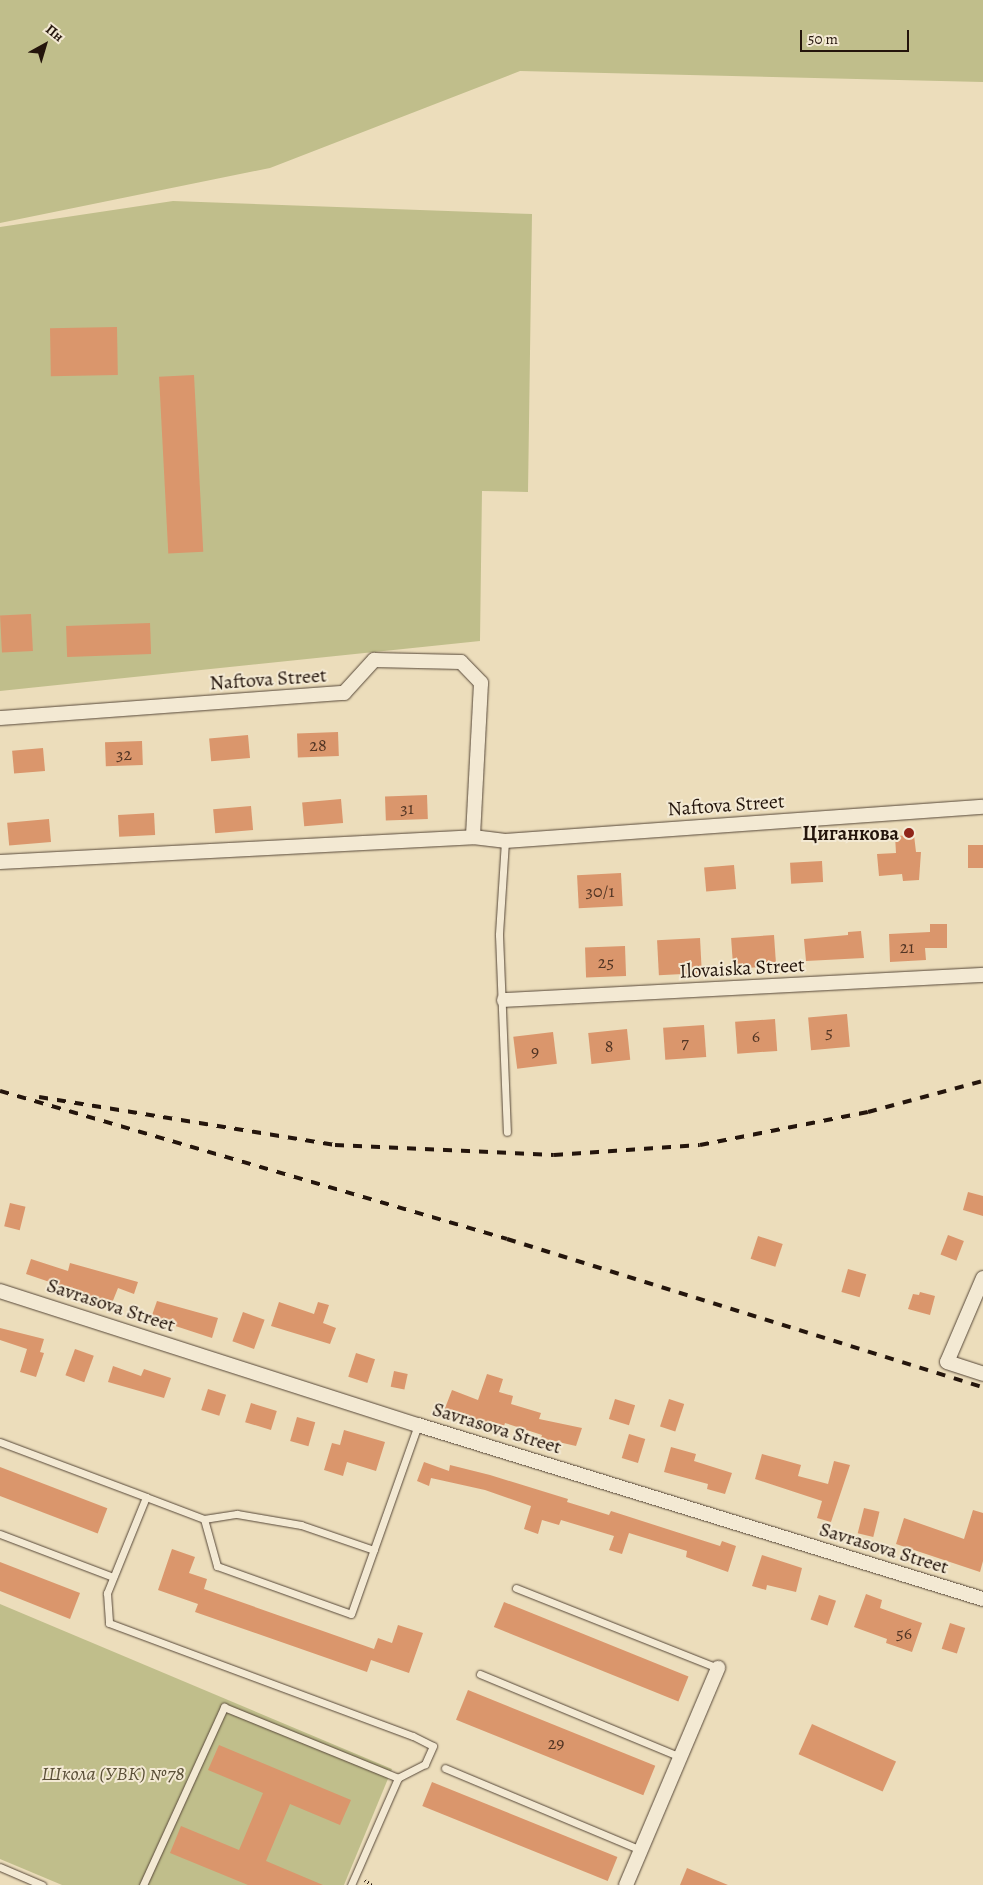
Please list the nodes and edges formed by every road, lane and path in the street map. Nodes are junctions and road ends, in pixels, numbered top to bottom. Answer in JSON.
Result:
{"nodes":[{"id":1,"x":0,"y":718,"type":"edge"},
{"id":2,"x":983,"y":807,"type":"edge"},
{"id":3,"x":473,"y":837,"type":"junction"},
{"id":4,"x":505,"y":841,"type":"junction"},
{"id":5,"x":0,"y":862,"type":"edge"},
{"id":6,"x":983,"y":974,"type":"edge"},
{"id":7,"x":504,"y":1000,"type":"junction"},
{"id":8,"x":507,"y":1132,"type":"dead end"},
{"id":9,"x":983,"y":1278,"type":"edge"},
{"id":10,"x":0,"y":1291,"type":"edge"},
{"id":11,"x":983,"y":1374,"type":"edge"},
{"id":12,"x":418,"y":1425,"type":"junction"},
{"id":13,"x":0,"y":1442,"type":"edge"},
{"id":14,"x":146,"y":1497,"type":"junction"},
{"id":15,"x":204,"y":1519,"type":"junction"},
{"id":16,"x":0,"y":1534,"type":"edge"},
{"id":17,"x":374,"y":1550,"type":"junction"},
{"id":18,"x":113,"y":1577,"type":"junction"},
{"id":19,"x":516,"y":1588,"type":"dead end"},
{"id":20,"x":983,"y":1599,"type":"edge"},
{"id":21,"x":718,"y":1668,"type":"joint"},
{"id":22,"x":480,"y":1674,"type":"dead end"},
{"id":23,"x":680,"y":1756,"type":"junction"},
{"id":24,"x":445,"y":1768,"type":"dead end"},
{"id":25,"x":398,"y":1778,"type":"junction"},
{"id":26,"x":641,"y":1850,"type":"junction"},
{"id":27,"x":0,"y":1867,"type":"edge"},
{"id":28,"x":42,"y":1885,"type":"edge"},
{"id":29,"x":143,"y":1885,"type":"edge"},
{"id":30,"x":351,"y":1885,"type":"edge"},
{"id":31,"x":626,"y":1885,"type":"edge"}],
"edges":[{"from":1,"to":3,"type":"street","name":"Naftova Street"},
{"from":2,"to":4,"type":"street","name":"Naftova Street"},
{"from":3,"to":4,"type":"street","name":"Naftova Street"},
{"from":3,"to":5,"type":"street","name":"Naftova Street"},
{"from":4,"to":7,"type":"lane"},
{"from":6,"to":7,"type":"street","name":"Ilovaiska Street"},
{"from":7,"to":8,"type":"lane"},
{"from":9,"to":11,"type":"street"},
{"from":10,"to":12,"type":"street","name":"Savrasova Street"},
{"from":12,"to":17,"type":"lane"},
{"from":12,"to":20,"type":"street","name":"Savrasova Street"},
{"from":13,"to":14,"type":"lane"},
{"from":14,"to":15,"type":"lane"},
{"from":14,"to":18,"type":"lane"},
{"from":15,"to":17,"type":"lane"},
{"from":15,"to":17,"type":"lane"},
{"from":16,"to":18,"type":"lane"},
{"from":18,"to":25,"type":"lane"},
{"from":19,"to":21,"type":"lane"},
{"from":21,"to":23,"type":"street"},
{"from":22,"to":23,"type":"lane"},
{"from":23,"to":26,"type":"street"},
{"from":24,"to":26,"type":"lane"},
{"from":25,"to":29,"type":"lane"},
{"from":25,"to":30,"type":"lane"},
{"from":26,"to":31,"type":"street"},
{"from":27,"to":28,"type":"lane"}]}
